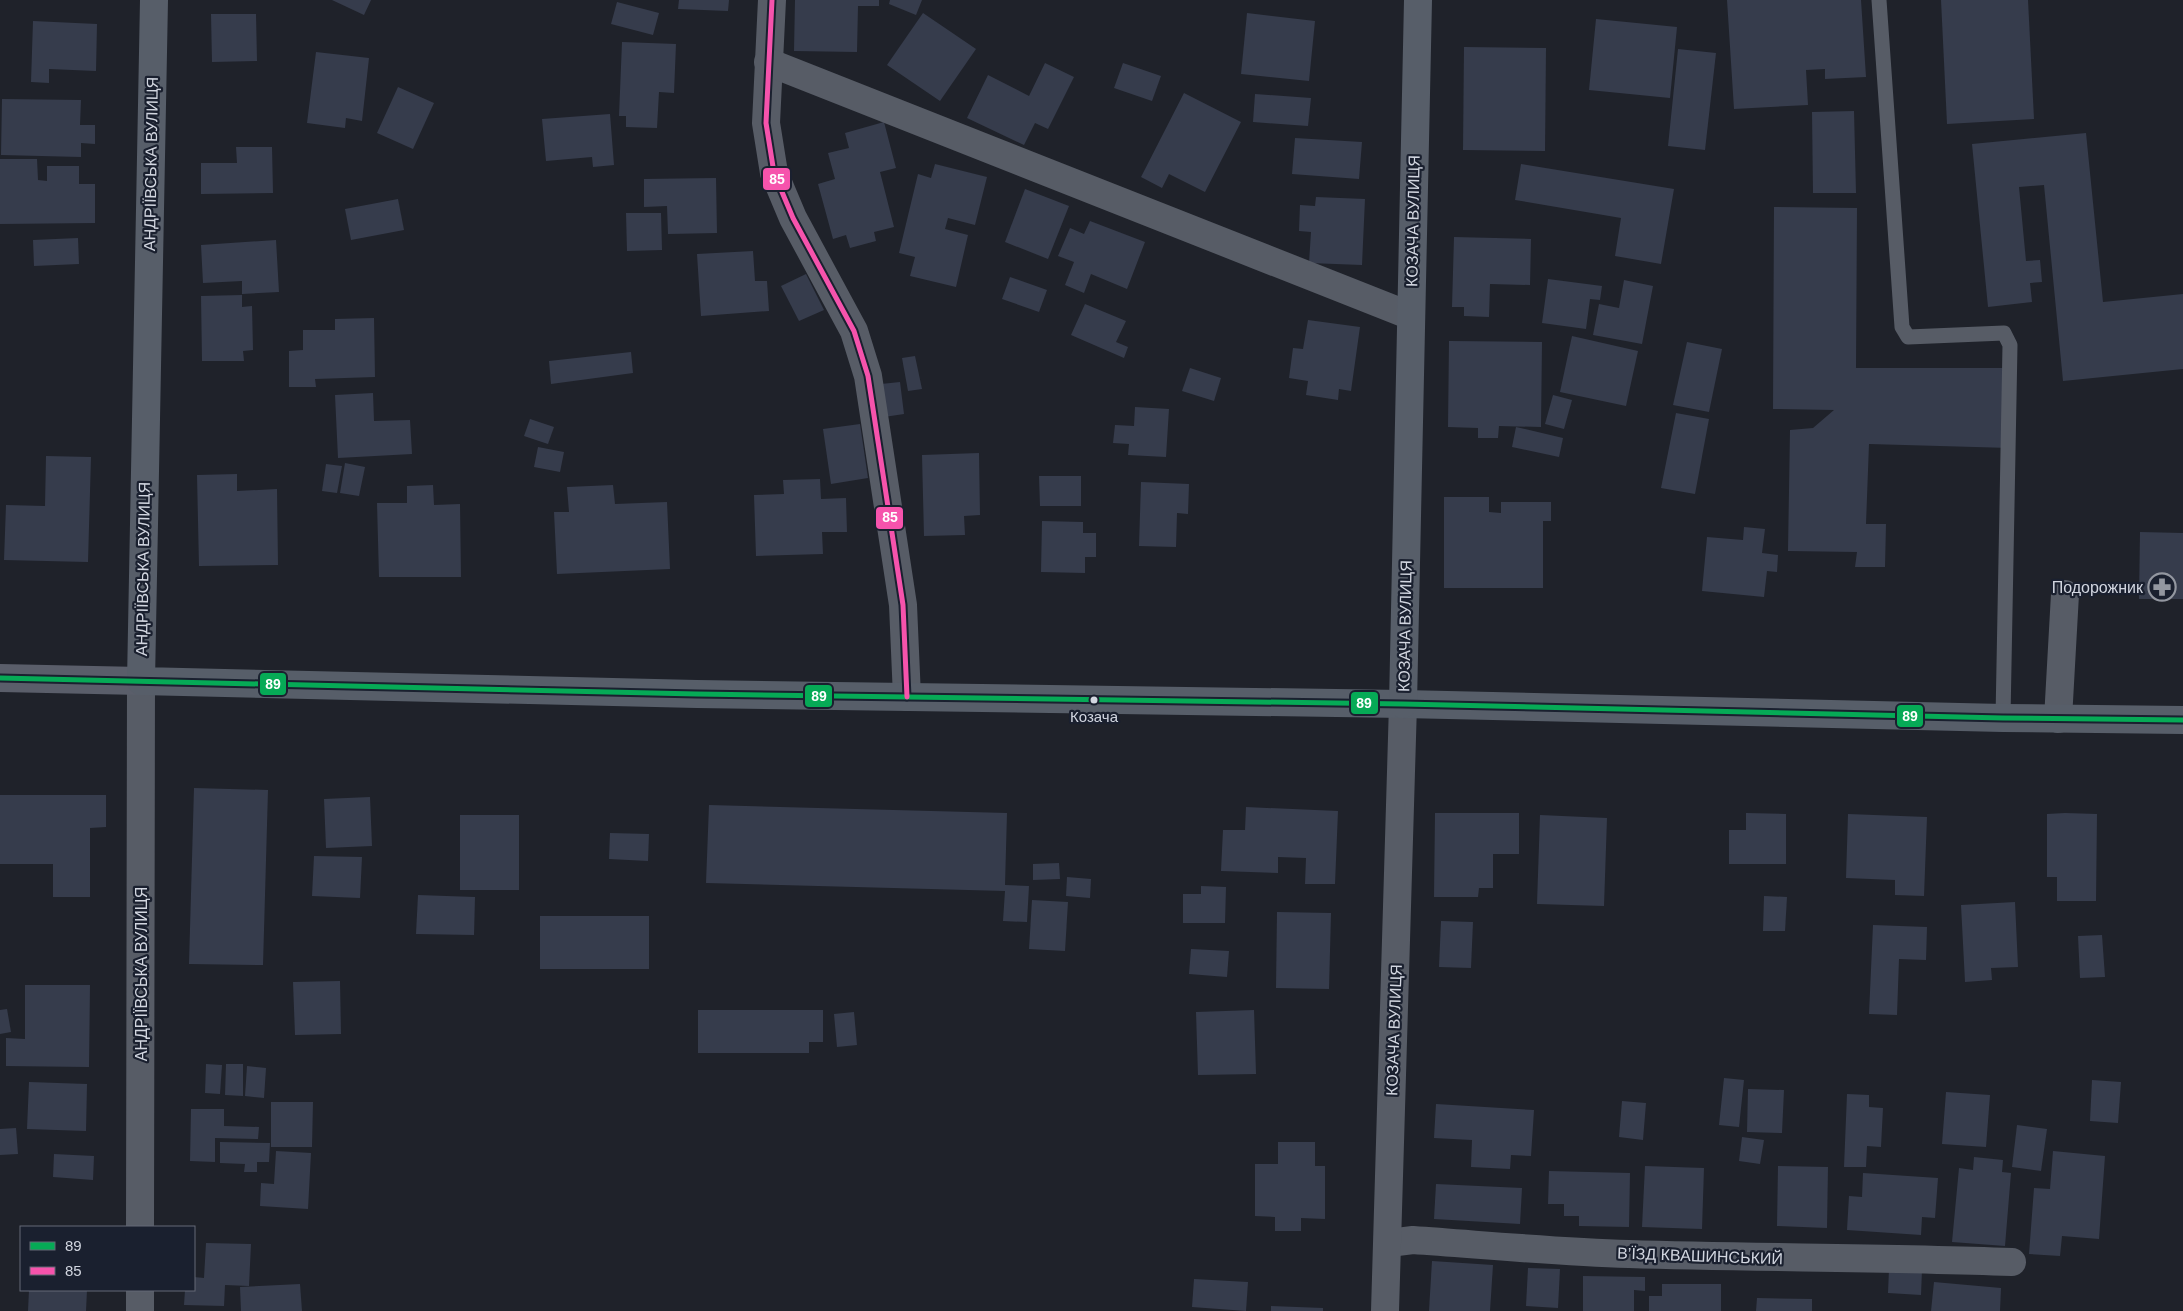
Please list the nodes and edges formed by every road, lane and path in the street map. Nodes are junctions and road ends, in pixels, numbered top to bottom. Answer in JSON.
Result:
{"nodes":[{"id":1,"x":154,"y":0,"type":"edge"},
{"id":2,"x":772,"y":0,"type":"edge"},
{"id":3,"x":1418,"y":0,"type":"edge"},
{"id":4,"x":1879,"y":0,"type":"edge"},
{"id":5,"x":768,"y":62,"type":"junction"},
{"id":6,"x":1411,"y":316,"type":"junction"},
{"id":7,"x":2065,"y":594,"type":"dead end"},
{"id":8,"x":0,"y":678,"type":"edge"},
{"id":9,"x":141,"y":680,"type":"junction"},
{"id":10,"x":907,"y":697,"type":"junction"},
{"id":11,"x":1403,"y":704,"type":"junction"},
{"id":12,"x":2003,"y":718,"type":"junction"},
{"id":13,"x":2058,"y":719,"type":"junction"},
{"id":14,"x":2183,"y":720,"type":"edge"},
{"id":15,"x":140,"y":1226,"type":"edge"},
{"id":16,"x":1389,"y":1243,"type":"junction"},
{"id":17,"x":2012,"y":1262,"type":"dead end"},
{"id":18,"x":140,"y":1291,"type":"edge"},
{"id":19,"x":140,"y":1311,"type":"edge"},
{"id":20,"x":1385,"y":1311,"type":"edge"}],
"edges":[{"from":1,"to":9,"type":"main road","name":"АНДРІЇВСЬКА ВУЛИЦЯ"},
{"from":2,"to":5,"type":"street"},
{"from":3,"to":6,"type":"main road","name":"КОЗАЧА ВУЛИЦЯ"},
{"from":4,"to":12,"type":"lane"},
{"from":5,"to":6,"type":"street"},
{"from":5,"to":10,"type":"street"},
{"from":6,"to":11,"type":"main road","name":"КОЗАЧА ВУЛИЦЯ"},
{"from":7,"to":13,"type":"street"},
{"from":8,"to":9,"type":"main road"},
{"from":9,"to":10,"type":"main road"},
{"from":9,"to":15,"type":"street","name":"АНДРІЇВСЬКА ВУЛИЦЯ"},
{"from":10,"to":11,"type":"main road"},
{"from":11,"to":12,"type":"main road"},
{"from":11,"to":16,"type":"street","name":"КОЗАЧА ВУЛИЦЯ"},
{"from":12,"to":13,"type":"main road"},
{"from":13,"to":14,"type":"main road"},
{"from":16,"to":17,"type":"street","name":"В’ЇЗД КВАШИНСЬКИЙ"},
{"from":16,"to":20,"type":"street","name":"КОЗАЧА ВУЛИЦЯ"},
{"from":18,"to":19,"type":"street"}]}
